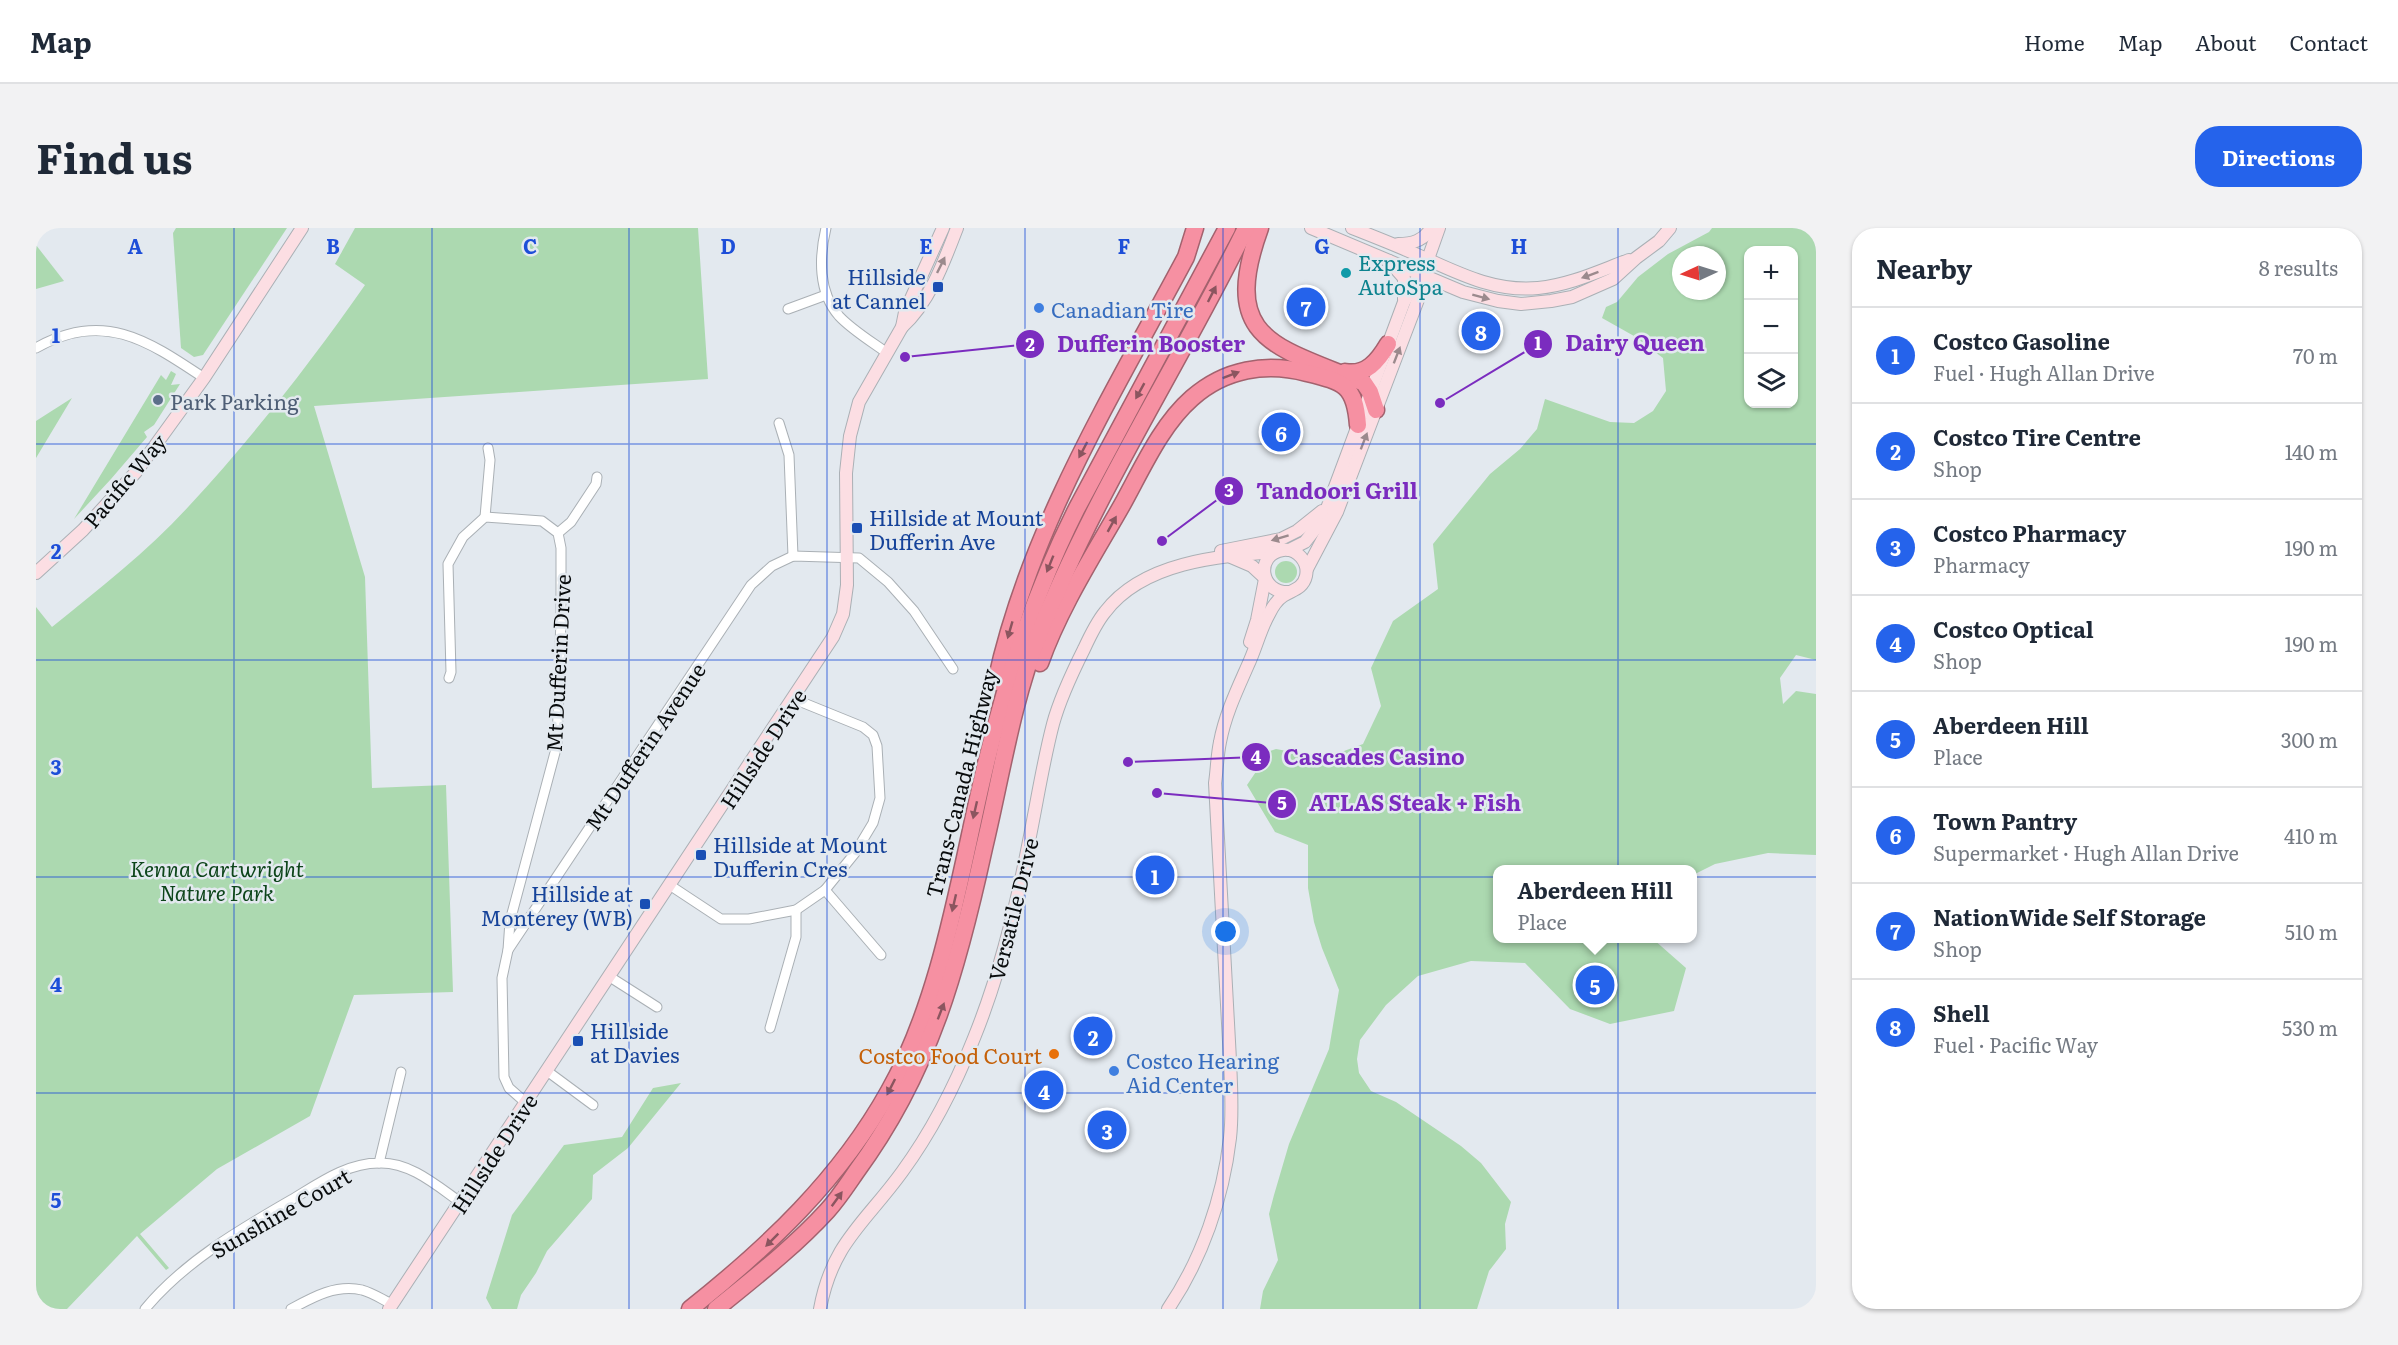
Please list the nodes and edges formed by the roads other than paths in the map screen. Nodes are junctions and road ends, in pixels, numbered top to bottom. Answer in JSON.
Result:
{"nodes":[{"id":1,"x":302,"y":228,"type":"edge"},
{"id":2,"x":826,"y":228,"type":"edge"},
{"id":3,"x":943,"y":228,"type":"edge"},
{"id":4,"x":957,"y":228,"type":"edge"},
{"id":5,"x":1194,"y":228,"type":"edge"},
{"id":6,"x":1216,"y":228,"type":"edge"},
{"id":7,"x":1227,"y":228,"type":"edge"},
{"id":8,"x":1246,"y":228,"type":"edge"},
{"id":9,"x":1260,"y":228,"type":"edge"},
{"id":10,"x":1311,"y":228,"type":"edge"},
{"id":11,"x":1352,"y":228,"type":"edge"},
{"id":12,"x":1431,"y":228,"type":"edge"},
{"id":13,"x":1438,"y":228,"type":"edge"},
{"id":14,"x":1670,"y":228,"type":"edge"},
{"id":15,"x":1391,"y":244,"type":"junction"},
{"id":16,"x":1387,"y":258,"type":"junction"},
{"id":17,"x":1636,"y":258,"type":"junction"},
{"id":18,"x":1428,"y":259,"type":"junction"},
{"id":19,"x":1423,"y":275,"type":"junction"},
{"id":20,"x":1568,"y":282,"type":"junction"},
{"id":21,"x":826,"y":295,"type":"junction"},
{"id":22,"x":1572,"y":297,"type":"junction"},
{"id":23,"x":1404,"y":302,"type":"junction"},
{"id":24,"x":788,"y":309,"type":"dead end"},
{"id":25,"x":902,"y":327,"type":"junction"},
{"id":26,"x":1175,"y":329,"type":"junction"},
{"id":27,"x":1388,"y":344,"type":"junction"},
{"id":28,"x":36,"y":348,"type":"edge"},
{"id":29,"x":887,"y":353,"type":"junction"},
{"id":30,"x":1335,"y":370,"type":"junction"},
{"id":31,"x":204,"y":378,"type":"junction"},
{"id":32,"x":1370,"y":392,"type":"junction"},
{"id":33,"x":1376,"y":410,"type":"junction"},
{"id":34,"x":779,"y":423,"type":"dead end"},
{"id":35,"x":1358,"y":425,"type":"junction"},
{"id":36,"x":488,"y":448,"type":"dead end"},
{"id":37,"x":597,"y":477,"type":"dead end"},
{"id":38,"x":1327,"y":506,"type":"junction"},
{"id":39,"x":485,"y":518,"type":"junction"},
{"id":40,"x":558,"y":533,"type":"junction"},
{"id":41,"x":1289,"y":550,"type":"junction"},
{"id":42,"x":1275,"y":552,"type":"junction"},
{"id":43,"x":793,"y":556,"type":"junction"},
{"id":44,"x":1226,"y":556,"type":"junction"},
{"id":45,"x":847,"y":557,"type":"junction"},
{"id":46,"x":1205,"y":559,"type":"junction"},
{"id":47,"x":1307,"y":569,"type":"junction"},
{"id":48,"x":36,"y":573,"type":"edge"},
{"id":49,"x":1265,"y":578,"type":"junction"},
{"id":50,"x":1290,"y":592,"type":"junction"},
{"id":51,"x":953,"y":669,"type":"dead end"},
{"id":52,"x":449,"y":678,"type":"dead end"},
{"id":53,"x":1239,"y":682,"type":"junction"},
{"id":54,"x":794,"y":699,"type":"junction"},
{"id":55,"x":1007,"y":747,"type":"junction"},
{"id":56,"x":981,"y":786,"type":"junction"},
{"id":57,"x":671,"y":886,"type":"junction"},
{"id":58,"x":825,"y":890,"type":"junction"},
{"id":59,"x":796,"y":910,"type":"junction"},
{"id":60,"x":508,"y":950,"type":"junction"},
{"id":61,"x":881,"y":955,"type":"dead end"},
{"id":62,"x":610,"y":977,"type":"junction"},
{"id":63,"x":657,"y":1007,"type":"dead end"},
{"id":64,"x":770,"y":1028,"type":"dead end"},
{"id":65,"x":548,"y":1071,"type":"junction"},
{"id":66,"x":401,"y":1072,"type":"dead end"},
{"id":67,"x":525,"y":1102,"type":"junction"},
{"id":68,"x":593,"y":1105,"type":"dead end"},
{"id":69,"x":379,"y":1163,"type":"junction"},
{"id":70,"x":460,"y":1202,"type":"junction"},
{"id":71,"x":391,"y":1307,"type":"edge"},
{"id":72,"x":145,"y":1309,"type":"edge"},
{"id":73,"x":291,"y":1309,"type":"edge"},
{"id":74,"x":690,"y":1309,"type":"edge"},
{"id":75,"x":716,"y":1309,"type":"edge"},
{"id":76,"x":820,"y":1309,"type":"edge"},
{"id":77,"x":1168,"y":1309,"type":"edge"}],
"edges":[{"from":1,"to":31,"type":"street","name":"Pacific Way"},
{"from":2,"to":21,"type":"street"},
{"from":3,"to":25,"type":"street","name":"Hillside Drive"},
{"from":25,"to":4,"type":"street","name":"Hillside Drive","one_way":true},
{"from":5,"to":56,"type":"highway","one_way":true},
{"from":6,"to":26,"type":"highway"},
{"from":7,"to":26,"type":"highway","name":"Trans-Canada Highway"},
{"from":55,"to":8,"type":"highway","name":"Trans-Canada Highway","one_way":true},
{"from":9,"to":30,"type":"highway"},
{"from":10,"to":16,"type":"street"},
{"from":11,"to":15,"type":"street"},
{"from":12,"to":15,"type":"street"},
{"from":13,"to":18,"type":"street"},
{"from":14,"to":17,"type":"street"},
{"from":15,"to":18,"type":"street"},
{"from":16,"to":19,"type":"street"},
{"from":16,"to":23,"type":"street"},
{"from":17,"to":20,"type":"street","one_way":true},
{"from":17,"to":22,"type":"street"},
{"from":18,"to":19,"type":"street"},
{"from":18,"to":20,"type":"street"},
{"from":19,"to":22,"type":"street","one_way":true},
{"from":19,"to":23,"type":"street"},
{"from":33,"to":19,"type":"street","one_way":true},
{"from":20,"to":22,"type":"street"},
{"from":21,"to":24,"type":"street"},
{"from":21,"to":29,"type":"street"},
{"from":23,"to":27,"type":"street"},
{"from":25,"to":29,"type":"street","name":"Hillside Drive"},
{"from":26,"to":56,"type":"highway","name":"Trans-Canada Highway","one_way":true},
{"from":27,"to":30,"type":"highway"},
{"from":27,"to":32,"type":"street"},
{"from":28,"to":31,"type":"street"},
{"from":29,"to":45,"type":"street","name":"Hillside Drive"},
{"from":30,"to":32,"type":"highway"},
{"from":31,"to":48,"type":"street","name":"Pacific Way"},
{"from":32,"to":33,"type":"highway"},
{"from":32,"to":35,"type":"street"},
{"from":47,"to":33,"type":"street","one_way":true},
{"from":34,"to":43,"type":"street"},
{"from":35,"to":38,"type":"street"},
{"from":55,"to":35,"type":"highway","one_way":true},
{"from":36,"to":39,"type":"street"},
{"from":37,"to":40,"type":"street"},
{"from":38,"to":41,"type":"street"},
{"from":38,"to":46,"type":"street","one_way":true},
{"from":39,"to":40,"type":"street"},
{"from":39,"to":52,"type":"street"},
{"from":40,"to":60,"type":"street","name":"Mt Dufferin Drive"},
{"from":41,"to":42,"type":"street"},
{"from":41,"to":47,"type":"street"},
{"from":42,"to":44,"type":"street","name":"Versatile Drive"},
{"from":42,"to":49,"type":"street"},
{"from":43,"to":45,"type":"street"},
{"from":43,"to":60,"type":"street","name":"Mt Dufferin Avenue"},
{"from":44,"to":46,"type":"street","name":"Versatile Drive"},
{"from":44,"to":49,"type":"street"},
{"from":45,"to":51,"type":"street"},
{"from":45,"to":54,"type":"street","name":"Hillside Drive"},
{"from":46,"to":76,"type":"street","name":"Versatile Drive"},
{"from":47,"to":50,"type":"street"},
{"from":49,"to":50,"type":"street"},
{"from":49,"to":53,"type":"street"},
{"from":50,"to":53,"type":"street"},
{"from":53,"to":77,"type":"street"},
{"from":54,"to":57,"type":"street","name":"Hillside Drive"},
{"from":54,"to":58,"type":"street"},
{"from":75,"to":55,"type":"highway","name":"Trans-Canada Highway","one_way":true},
{"from":56,"to":74,"type":"highway","name":"Trans-Canada Highway","one_way":true},
{"from":57,"to":59,"type":"street"},
{"from":57,"to":62,"type":"street","name":"Hillside Drive"},
{"from":58,"to":59,"type":"street"},
{"from":58,"to":61,"type":"street"},
{"from":59,"to":64,"type":"street"},
{"from":60,"to":67,"type":"street","name":"Mt Dufferin Drive"},
{"from":62,"to":63,"type":"street"},
{"from":62,"to":65,"type":"street","name":"Hillside Drive"},
{"from":65,"to":67,"type":"street","name":"Hillside Drive"},
{"from":65,"to":68,"type":"street"},
{"from":66,"to":69,"type":"street"},
{"from":67,"to":70,"type":"street","name":"Hillside Drive"},
{"from":69,"to":70,"type":"street","name":"Sunshine Court"},
{"from":69,"to":72,"type":"street","name":"Sunshine Court"},
{"from":70,"to":71,"type":"street","name":"Hillside Drive"},
{"from":71,"to":73,"type":"street"}]}
